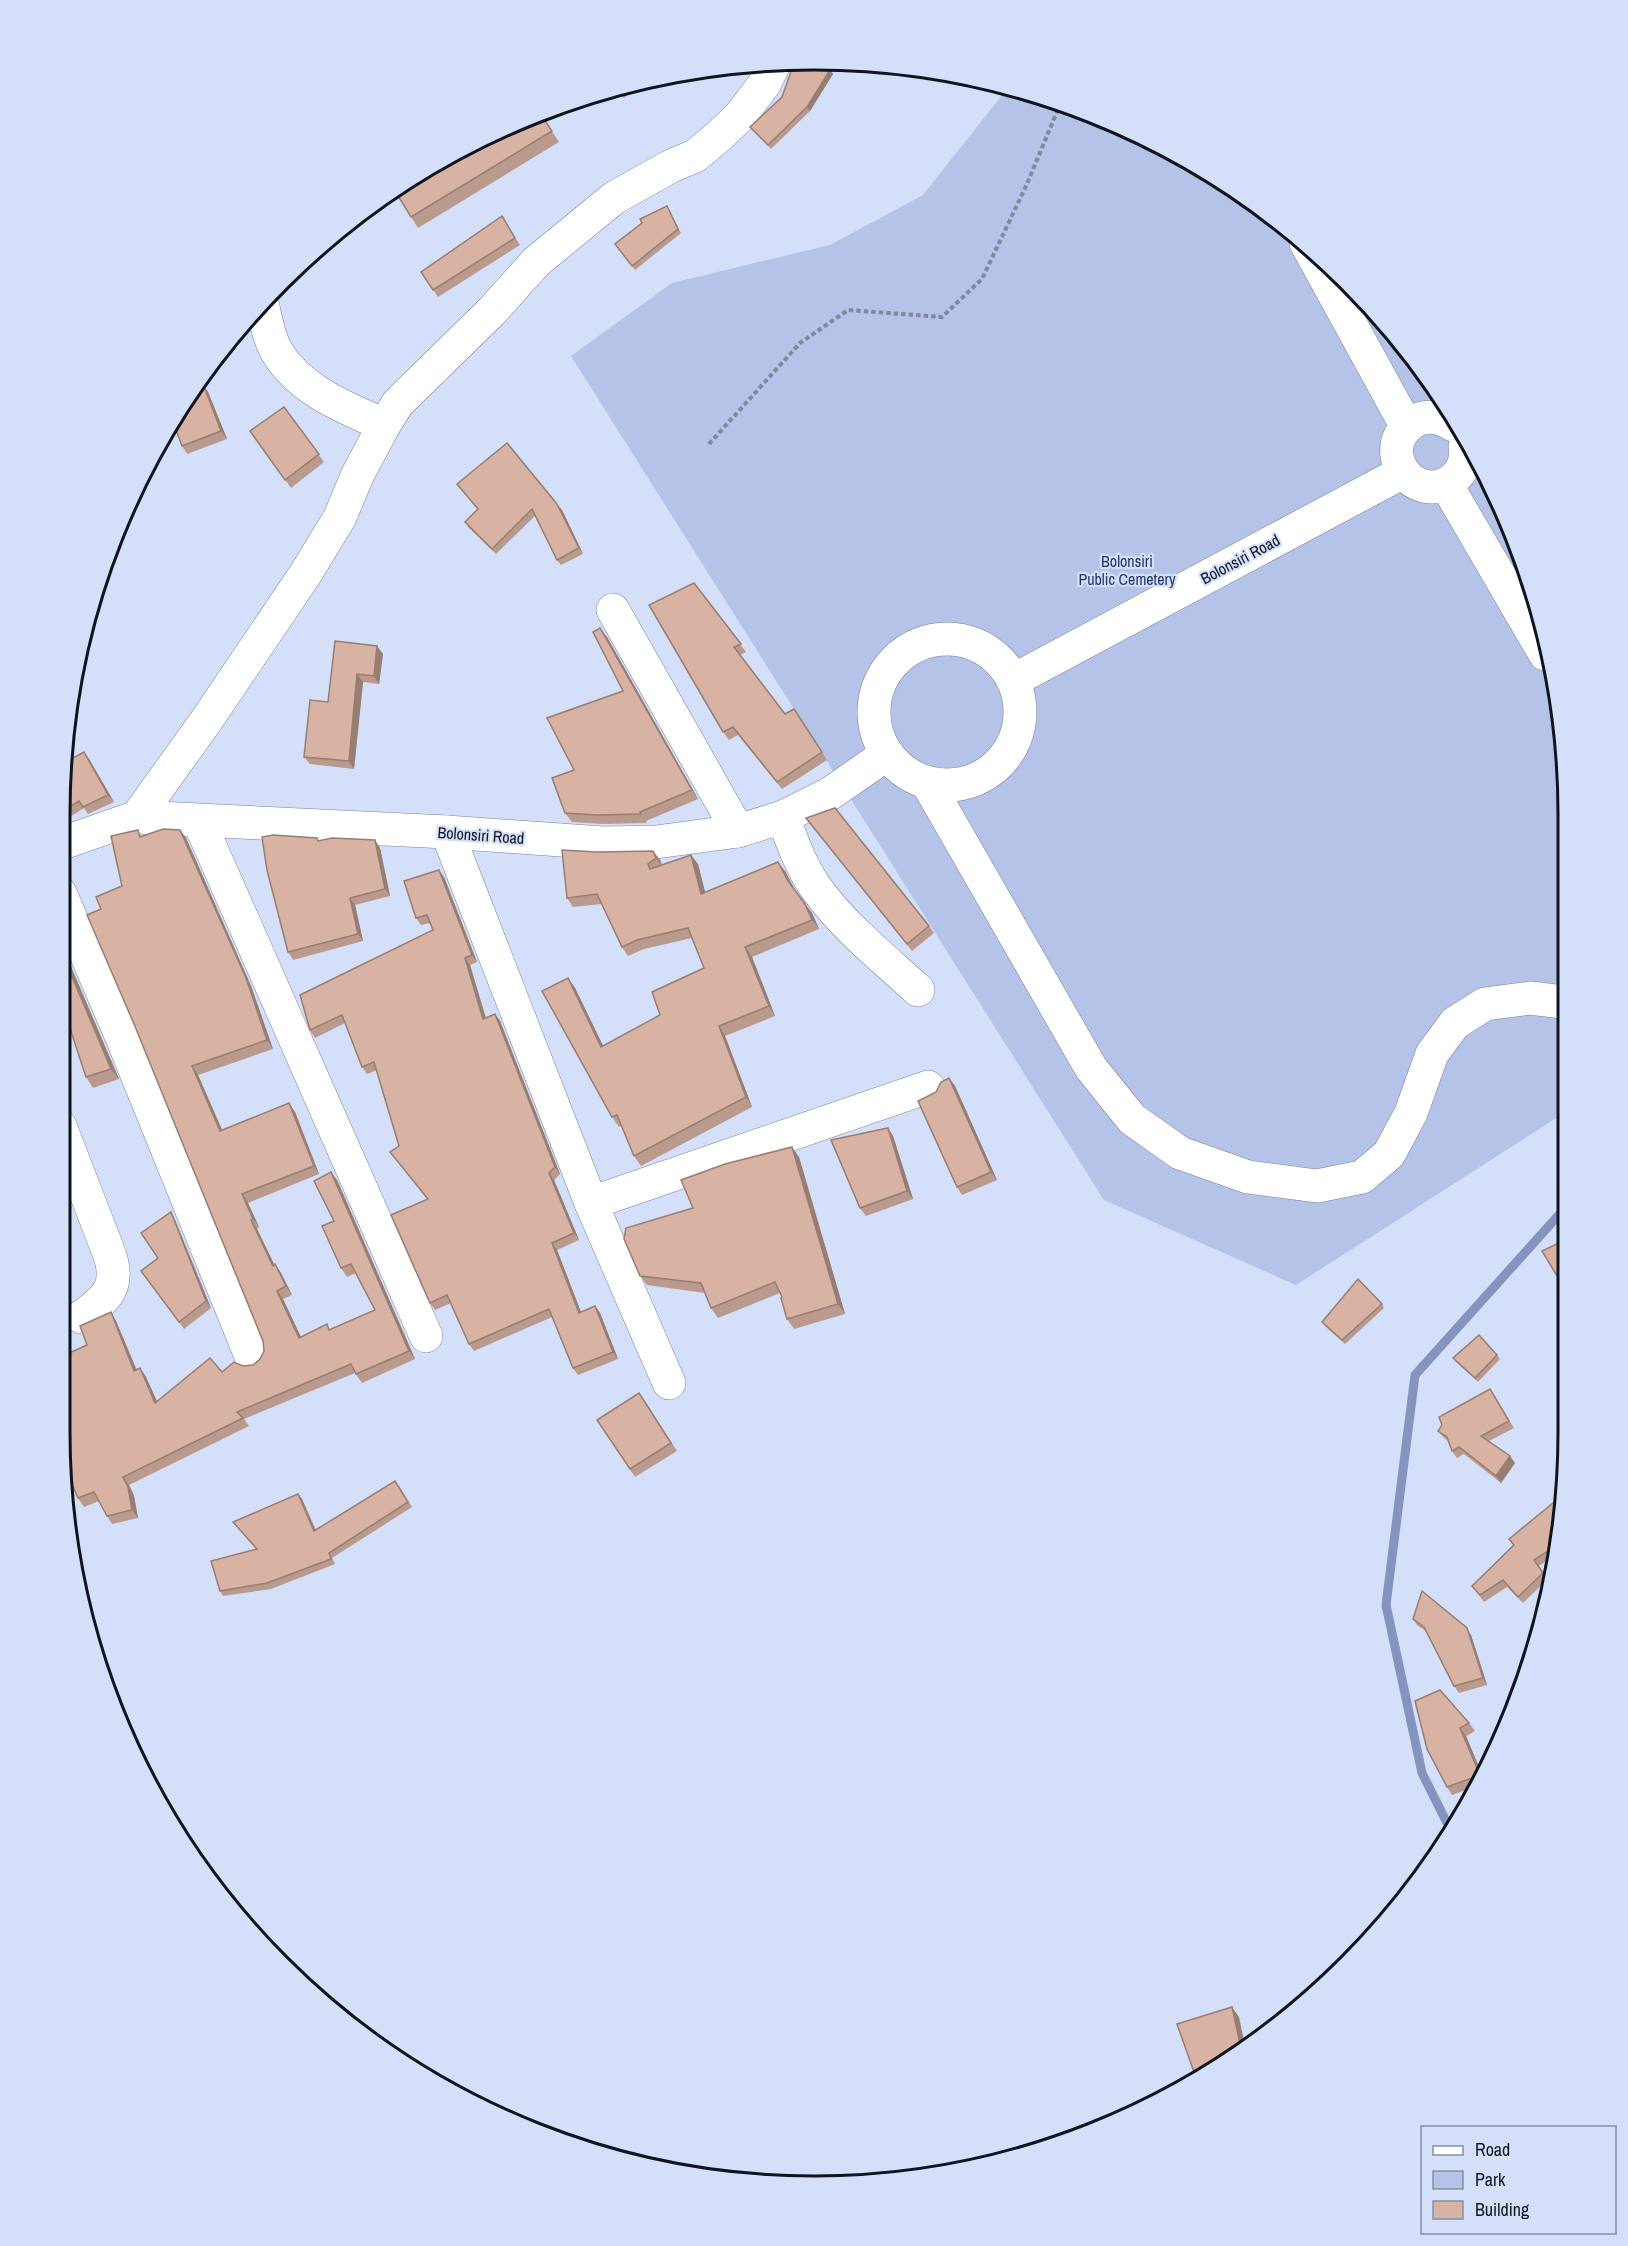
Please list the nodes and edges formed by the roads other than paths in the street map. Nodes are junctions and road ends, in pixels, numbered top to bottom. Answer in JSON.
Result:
{"nodes":[{"id":1,"x":770,"y":72,"type":"edge"},
{"id":2,"x":1321,"y":271,"type":"edge"},
{"id":3,"x":265,"y":313,"type":"edge"},
{"id":4,"x":1445,"y":421,"type":"edge"},
{"id":5,"x":384,"y":425,"type":"junction"},
{"id":6,"x":1407,"y":427,"type":"junction"},
{"id":7,"x":1466,"y":456,"type":"edge"},
{"id":8,"x":1403,"y":472,"type":"junction"},
{"id":9,"x":1446,"y":484,"type":"junction"},
{"id":10,"x":613,"y":610,"type":"dead end"},
{"id":11,"x":1536,"y":638,"type":"edge"},
{"id":12,"x":1014,"y":680,"type":"junction"},
{"id":13,"x":886,"y":754,"type":"junction"},
{"id":14,"x":928,"y":784,"type":"junction"},
{"id":15,"x":137,"y":817,"type":"junction"},
{"id":16,"x":783,"y":817,"type":"junction"},
{"id":17,"x":199,"y":820,"type":"junction"},
{"id":18,"x":738,"y":831,"type":"junction"},
{"id":19,"x":447,"y":832,"type":"junction"},
{"id":20,"x":70,"y":840,"type":"edge"},
{"id":21,"x":70,"y":916,"type":"edge"},
{"id":22,"x":918,"y":990,"type":"dead end"},
{"id":23,"x":1558,"y":1001,"type":"edge"},
{"id":24,"x":928,"y":1087,"type":"dead end"},
{"id":25,"x":70,"y":1151,"type":"edge"},
{"id":26,"x":591,"y":1203,"type":"junction"},
{"id":27,"x":81,"y":1317,"type":"dead end"},
{"id":28,"x":426,"y":1336,"type":"dead end"},
{"id":29,"x":251,"y":1356,"type":"dead end"},
{"id":30,"x":669,"y":1383,"type":"dead end"}],
"edges":[{"from":1,"to":5,"type":"street"},
{"from":2,"to":6,"type":"street"},
{"from":3,"to":5,"type":"street"},
{"from":4,"to":6,"type":"street"},
{"from":5,"to":15,"type":"street"},
{"from":6,"to":8,"type":"street"},
{"from":7,"to":9,"type":"street"},
{"from":8,"to":9,"type":"street"},
{"from":8,"to":12,"type":"street","name":"Bolonsiri Road"},
{"from":9,"to":11,"type":"street"},
{"from":10,"to":18,"type":"street"},
{"from":12,"to":13,"type":"street"},
{"from":12,"to":14,"type":"street"},
{"from":13,"to":14,"type":"street"},
{"from":13,"to":16,"type":"street","name":"Bolonsiri Road"},
{"from":14,"to":23,"type":"street"},
{"from":15,"to":17,"type":"street","name":"Bolonsiri Road"},
{"from":15,"to":20,"type":"street","name":"Bolonsiri Road"},
{"from":16,"to":18,"type":"street","name":"Bolonsiri Road"},
{"from":16,"to":22,"type":"street"},
{"from":17,"to":19,"type":"street","name":"Bolonsiri Road"},
{"from":17,"to":28,"type":"street"},
{"from":18,"to":19,"type":"street","name":"Bolonsiri Road"},
{"from":19,"to":26,"type":"street"},
{"from":21,"to":29,"type":"street"},
{"from":24,"to":26,"type":"street"},
{"from":25,"to":27,"type":"street"},
{"from":26,"to":30,"type":"street"}]}
